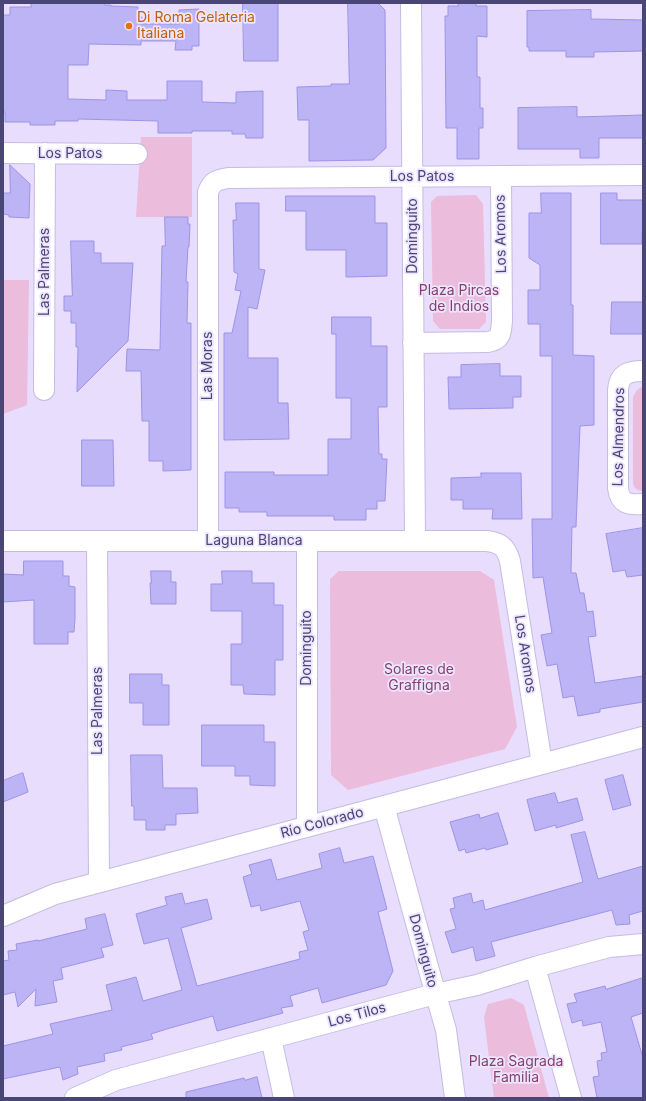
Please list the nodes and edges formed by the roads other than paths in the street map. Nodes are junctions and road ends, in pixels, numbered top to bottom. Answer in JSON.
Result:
{"nodes":[{"id":1,"x":411,"y":3,"type":"edge"},
{"id":2,"x":3,"y":153,"type":"edge"},
{"id":3,"x":45,"y":154,"type":"junction"},
{"id":4,"x":137,"y":154,"type":"dead end"},
{"id":5,"x":643,"y":175,"type":"edge"},
{"id":6,"x":501,"y":176,"type":"junction"},
{"id":7,"x":412,"y":177,"type":"junction"},
{"id":8,"x":208,"y":192,"type":"joint"},
{"id":9,"x":413,"y":343,"type":"junction"},
{"id":10,"x":643,"y":371,"type":"edge"},
{"id":11,"x":44,"y":390,"type":"dead end"},
{"id":12,"x":643,"y":504,"type":"edge"},
{"id":13,"x":3,"y":541,"type":"edge"},
{"id":14,"x":97,"y":541,"type":"junction"},
{"id":15,"x":208,"y":541,"type":"junction"},
{"id":16,"x":307,"y":541,"type":"junction"},
{"id":17,"x":415,"y":541,"type":"junction"},
{"id":18,"x":504,"y":547,"type":"joint"},
{"id":19,"x":643,"y":737,"type":"edge"},
{"id":20,"x":542,"y":764,"type":"junction"},
{"id":21,"x":384,"y":806,"type":"junction"},
{"id":22,"x":307,"y":826,"type":"junction"},
{"id":23,"x":99,"y":882,"type":"junction"},
{"id":24,"x":3,"y":916,"type":"edge"},
{"id":25,"x":643,"y":944,"type":"edge"},
{"id":26,"x":535,"y":967,"type":"junction"},
{"id":27,"x":435,"y":994,"type":"junction"},
{"id":28,"x":271,"y":1038,"type":"junction"},
{"id":29,"x":85,"y":1096,"type":"edge"},
{"id":30,"x":284,"y":1098,"type":"edge"},
{"id":31,"x":455,"y":1098,"type":"edge"},
{"id":32,"x":571,"y":1098,"type":"edge"}],
"edges":[{"from":1,"to":7,"type":"street","name":"Dominguito"},
{"from":2,"to":3,"type":"street","name":"Los Patos"},
{"from":3,"to":4,"type":"street","name":"Los Patos"},
{"from":3,"to":11,"type":"street","name":"Las Palmeras"},
{"from":5,"to":6,"type":"street","name":"Los Patos"},
{"from":6,"to":7,"type":"street","name":"Los Patos"},
{"from":6,"to":9,"type":"street","name":"Los Aromos"},
{"from":7,"to":8,"type":"street","name":"Los Patos"},
{"from":7,"to":9,"type":"street","name":"Dominguito"},
{"from":8,"to":15,"type":"street","name":"Las Moras"},
{"from":9,"to":17,"type":"street","name":"Dominguito"},
{"from":10,"to":12,"type":"street","name":"Los Almendros"},
{"from":13,"to":14,"type":"street","name":"Laguna Blanca"},
{"from":14,"to":15,"type":"street","name":"Laguna Blanca"},
{"from":14,"to":23,"type":"street","name":"Las Palmeras"},
{"from":15,"to":16,"type":"street","name":"Laguna Blanca"},
{"from":16,"to":17,"type":"street","name":"Laguna Blanca"},
{"from":16,"to":22,"type":"street","name":"Dominguito"},
{"from":17,"to":18,"type":"street","name":"Laguna Blanca"},
{"from":18,"to":20,"type":"street","name":"Los Aromos"},
{"from":19,"to":20,"type":"street","name":"Río Colorado"},
{"from":20,"to":21,"type":"street","name":"Río Colorado"},
{"from":21,"to":22,"type":"street","name":"Río Colorado"},
{"from":21,"to":27,"type":"street","name":"Dominguito"},
{"from":22,"to":23,"type":"street","name":"Río Colorado"},
{"from":23,"to":24,"type":"street","name":"Río Colorado"},
{"from":25,"to":26,"type":"street","name":"Los Tilos"},
{"from":26,"to":27,"type":"street","name":"Los Tilos"},
{"from":26,"to":32,"type":"street"},
{"from":27,"to":28,"type":"street","name":"Los Tilos"},
{"from":27,"to":31,"type":"street","name":"Dominguito"},
{"from":28,"to":29,"type":"street","name":"Los Tilos"},
{"from":28,"to":30,"type":"street"}]}
